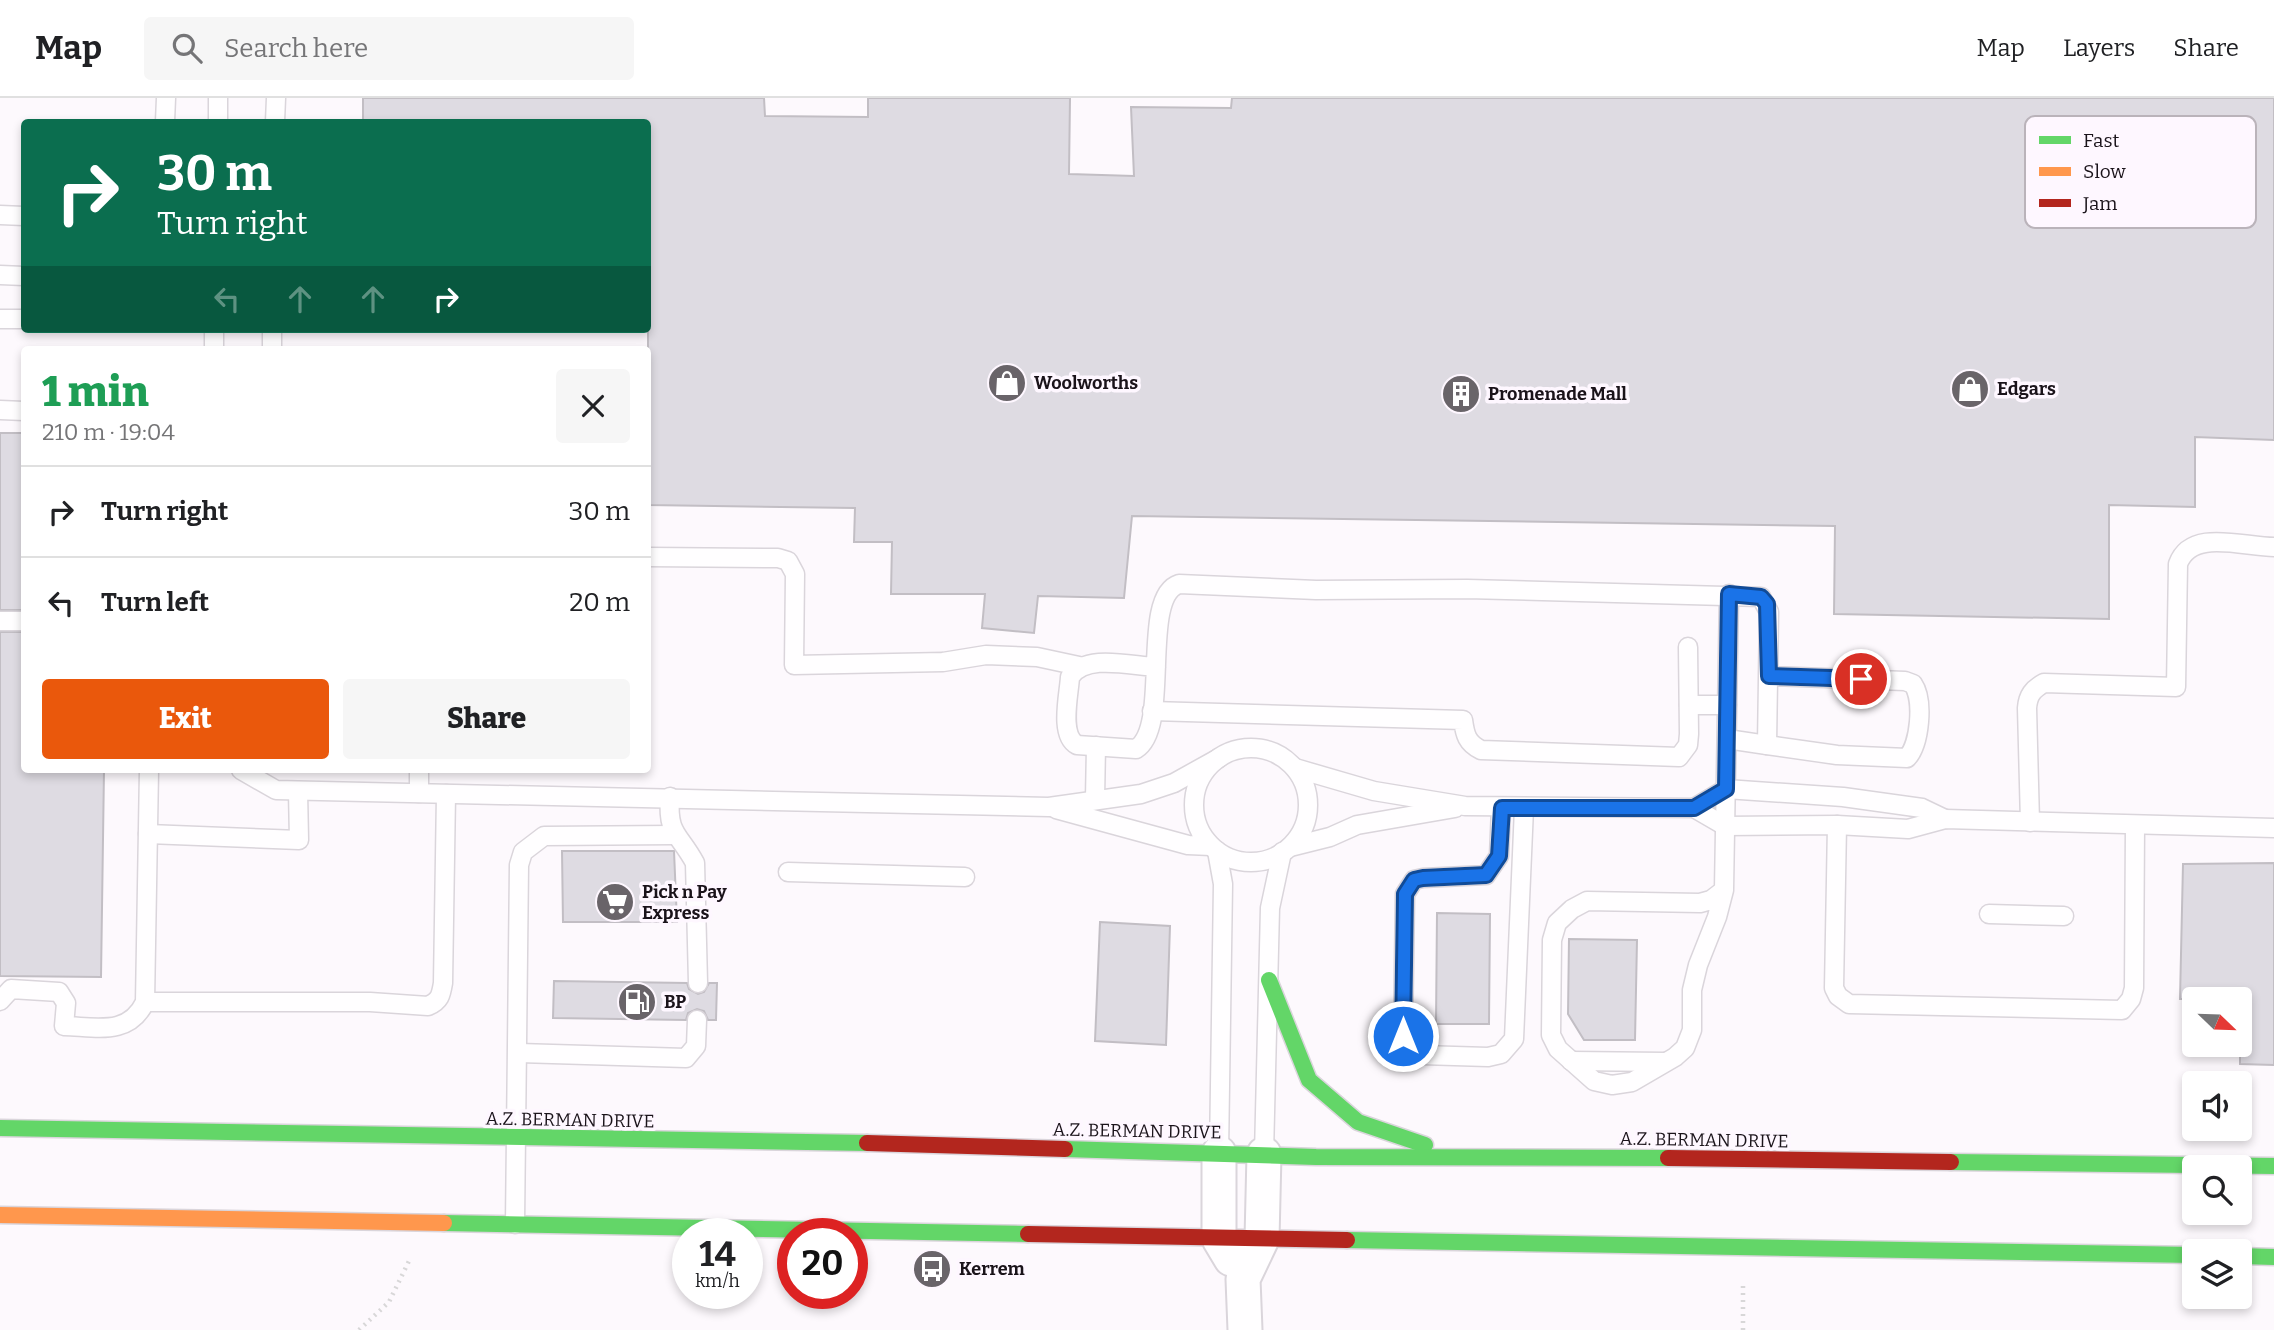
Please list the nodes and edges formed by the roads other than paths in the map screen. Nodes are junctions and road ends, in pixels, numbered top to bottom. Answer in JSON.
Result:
{"nodes":[{"id":1,"x":166,"y":98,"type":"edge"},
{"id":2,"x":218,"y":98,"type":"edge"},
{"id":3,"x":276,"y":98,"type":"edge"},
{"id":4,"x":165,"y":119,"type":"edge"},
{"id":5,"x":218,"y":119,"type":"edge"},
{"id":6,"x":275,"y":119,"type":"edge"},
{"id":7,"x":0,"y":215,"type":"edge"},
{"id":8,"x":21,"y":216,"type":"edge"},
{"id":9,"x":0,"y":275,"type":"edge"},
{"id":10,"x":21,"y":276,"type":"edge"},
{"id":11,"x":0,"y":319,"type":"edge"},
{"id":12,"x":21,"y":319,"type":"edge"},
{"id":13,"x":0,"y":410,"type":"edge"},
{"id":14,"x":21,"y":411,"type":"edge"},
{"id":15,"x":2274,"y":547,"type":"edge"},
{"id":16,"x":651,"y":556,"type":"edge"},
{"id":17,"x":1729,"y":594,"type":"junction"},
{"id":18,"x":0,"y":621,"type":"edge"},
{"id":19,"x":21,"y":621,"type":"edge"},
{"id":20,"x":1688,"y":647,"type":"dead end"},
{"id":21,"x":1079,"y":666,"type":"junction"},
{"id":22,"x":1156,"y":667,"type":"junction"},
{"id":23,"x":1769,"y":676,"type":"junction"},
{"id":24,"x":1689,"y":705,"type":"junction"},
{"id":25,"x":1727,"y":705,"type":"junction"},
{"id":26,"x":1152,"y":711,"type":"junction"},
{"id":27,"x":1727,"y":739,"type":"junction"},
{"id":28,"x":1767,"y":745,"type":"junction"},
{"id":29,"x":1096,"y":746,"type":"junction"},
{"id":30,"x":1219,"y":758,"type":"junction"},
{"id":31,"x":1295,"y":768,"type":"junction"},
{"id":32,"x":149,"y":773,"type":"edge"},
{"id":33,"x":246,"y":773,"type":"edge"},
{"id":34,"x":419,"y":773,"type":"edge"},
{"id":35,"x":1726,"y":789,"type":"junction"},
{"id":36,"x":298,"y":791,"type":"junction"},
{"id":37,"x":419,"y":793,"type":"junction"},
{"id":38,"x":446,"y":794,"type":"junction"},
{"id":39,"x":670,"y":797,"type":"junction"},
{"id":40,"x":1096,"y":799,"type":"junction"},
{"id":41,"x":1465,"y":806,"type":"junction"},
{"id":42,"x":1049,"y":807,"type":"junction"},
{"id":43,"x":1502,"y":808,"type":"junction"},
{"id":44,"x":1524,"y":808,"type":"junction"},
{"id":45,"x":1694,"y":808,"type":"junction"},
{"id":46,"x":1945,"y":820,"type":"junction"},
{"id":47,"x":2030,"y":822,"type":"junction"},
{"id":48,"x":1837,"y":825,"type":"junction"},
{"id":49,"x":2135,"y":825,"type":"junction"},
{"id":50,"x":1725,"y":826,"type":"junction"},
{"id":51,"x":2274,"y":828,"type":"edge"},
{"id":52,"x":148,"y":834,"type":"junction"},
{"id":53,"x":674,"y":835,"type":"junction"},
{"id":54,"x":1214,"y":848,"type":"junction"},
{"id":55,"x":1286,"y":850,"type":"junction"},
{"id":56,"x":788,"y":872,"type":"dead end"},
{"id":57,"x":965,"y":877,"type":"dead end"},
{"id":58,"x":1724,"y":890,"type":"junction"},
{"id":59,"x":1989,"y":914,"type":"dead end"},
{"id":60,"x":2064,"y":916,"type":"dead end"},
{"id":61,"x":698,"y":974,"type":"dead end"},
{"id":62,"x":1269,"y":980,"type":"junction"},
{"id":63,"x":0,"y":1001,"type":"edge"},
{"id":64,"x":145,"y":1002,"type":"junction"},
{"id":65,"x":697,"y":1020,"type":"dead end"},
{"id":66,"x":519,"y":1053,"type":"junction"},
{"id":67,"x":0,"y":1128,"type":"edge"},
{"id":68,"x":518,"y":1139,"type":"junction"},
{"id":69,"x":1219,"y":1153,"type":"junction"},
{"id":70,"x":1264,"y":1154,"type":"junction"},
{"id":71,"x":1456,"y":1155,"type":"junction"},
{"id":72,"x":2274,"y":1166,"type":"edge"},
{"id":73,"x":0,"y":1215,"type":"edge"},
{"id":74,"x":515,"y":1224,"type":"junction"},
{"id":75,"x":1219,"y":1239,"type":"junction"},
{"id":76,"x":1262,"y":1239,"type":"junction"},
{"id":77,"x":2182,"y":1255,"type":"edge"},
{"id":78,"x":2252,"y":1256,"type":"edge"},
{"id":79,"x":2274,"y":1257,"type":"edge"},
{"id":80,"x":1243,"y":1279,"type":"junction"},
{"id":81,"x":1245,"y":1330,"type":"edge"}],
"edges":[{"from":1,"to":4,"type":"lane"},
{"from":2,"to":5,"type":"lane"},
{"from":3,"to":6,"type":"lane"},
{"from":7,"to":8,"type":"lane"},
{"from":9,"to":10,"type":"lane"},
{"from":11,"to":12,"type":"lane"},
{"from":13,"to":14,"type":"lane"},
{"from":15,"to":47,"type":"lane"},
{"from":16,"to":21,"type":"lane"},
{"from":17,"to":22,"type":"lane"},
{"from":17,"to":23,"type":"lane"},
{"from":17,"to":25,"type":"lane"},
{"from":18,"to":19,"type":"lane"},
{"from":20,"to":24,"type":"lane"},
{"from":21,"to":22,"type":"lane"},
{"from":21,"to":29,"type":"lane"},
{"from":22,"to":26,"type":"lane"},
{"from":23,"to":28,"type":"lane"},
{"from":23,"to":28,"type":"lane"},
{"from":24,"to":25,"type":"lane"},
{"from":24,"to":26,"type":"lane"},
{"from":25,"to":27,"type":"lane"},
{"from":26,"to":29,"type":"lane"},
{"from":27,"to":28,"type":"lane"},
{"from":27,"to":35,"type":"lane"},
{"from":29,"to":40,"type":"lane"},
{"from":30,"to":31,"type":"lane"},
{"from":30,"to":40,"type":"lane"},
{"from":30,"to":54,"type":"lane"},
{"from":31,"to":41,"type":"lane"},
{"from":31,"to":55,"type":"lane"},
{"from":32,"to":52,"type":"lane"},
{"from":33,"to":36,"type":"lane"},
{"from":34,"to":37,"type":"lane"},
{"from":35,"to":45,"type":"lane"},
{"from":35,"to":46,"type":"lane"},
{"from":35,"to":50,"type":"lane"},
{"from":36,"to":37,"type":"lane"},
{"from":36,"to":52,"type":"lane"},
{"from":37,"to":38,"type":"lane"},
{"from":38,"to":39,"type":"lane"},
{"from":38,"to":64,"type":"lane"},
{"from":39,"to":42,"type":"lane"},
{"from":39,"to":53,"type":"lane"},
{"from":40,"to":42,"type":"lane"},
{"from":41,"to":43,"type":"lane"},
{"from":41,"to":55,"type":"lane"},
{"from":42,"to":54,"type":"lane"},
{"from":43,"to":44,"type":"lane"},
{"from":43,"to":44,"type":"lane"},
{"from":44,"to":45,"type":"lane"},
{"from":45,"to":50,"type":"lane"},
{"from":46,"to":47,"type":"lane"},
{"from":46,"to":48,"type":"lane"},
{"from":47,"to":49,"type":"lane"},
{"from":48,"to":49,"type":"lane"},
{"from":48,"to":50,"type":"lane"},
{"from":49,"to":51,"type":"lane"},
{"from":50,"to":58,"type":"lane"},
{"from":52,"to":64,"type":"lane"},
{"from":53,"to":61,"type":"lane"},
{"from":53,"to":66,"type":"lane"},
{"from":54,"to":55,"type":"lane"},
{"from":54,"to":69,"type":"lane"},
{"from":55,"to":62,"type":"lane"},
{"from":56,"to":57,"type":"lane"},
{"from":58,"to":58,"type":"lane"},
{"from":59,"to":60,"type":"lane"},
{"from":62,"to":70,"type":"lane"},
{"from":62,"to":71,"type":"main road"},
{"from":63,"to":64,"type":"lane"},
{"from":65,"to":66,"type":"lane"},
{"from":66,"to":68,"type":"lane"},
{"from":67,"to":68,"type":"main road","name":"A.Z. BERMAN DRIVE"},
{"from":68,"to":69,"type":"main road","name":"A.Z. BERMAN DRIVE"},
{"from":68,"to":74,"type":"lane"},
{"from":69,"to":70,"type":"main road","name":"A.Z. BERMAN DRIVE"},
{"from":69,"to":75,"type":"street"},
{"from":70,"to":71,"type":"main road","name":"A.Z. BERMAN DRIVE"},
{"from":70,"to":76,"type":"street"},
{"from":71,"to":72,"type":"main road","name":"A.Z. BERMAN DRIVE"},
{"from":73,"to":74,"type":"main road"},
{"from":74,"to":75,"type":"main road"},
{"from":75,"to":76,"type":"main road"},
{"from":75,"to":80,"type":"street"},
{"from":76,"to":77,"type":"main road"},
{"from":76,"to":80,"type":"street"},
{"from":78,"to":79,"type":"main road"},
{"from":80,"to":81,"type":"street"}]}
